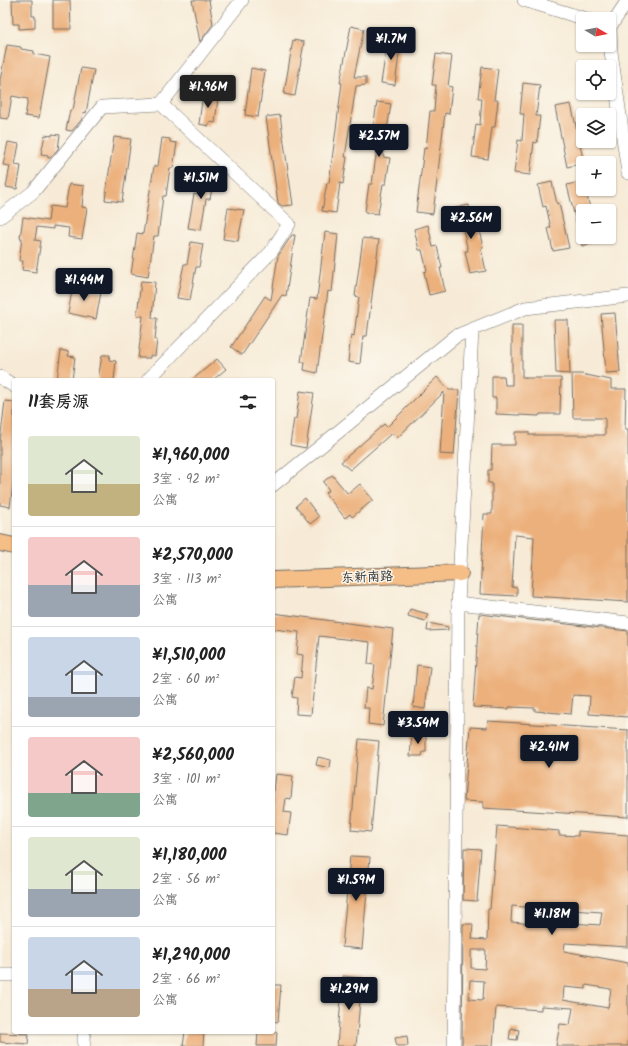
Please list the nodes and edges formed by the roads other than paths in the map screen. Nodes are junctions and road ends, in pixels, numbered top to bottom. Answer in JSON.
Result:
{"nodes":[{"id":1,"x":242,"y":0,"type":"edge"},
{"id":2,"x":524,"y":0,"type":"edge"},
{"id":3,"x":628,"y":0,"type":"edge"},
{"id":4,"x":576,"y":16,"type":"edge"},
{"id":5,"x":616,"y":17,"type":"edge"},
{"id":6,"x":611,"y":52,"type":"edge"},
{"id":7,"x":161,"y":104,"type":"junction"},
{"id":8,"x":628,"y":174,"type":"edge"},
{"id":9,"x":0,"y":216,"type":"edge"},
{"id":10,"x":628,"y":296,"type":"edge"},
{"id":11,"x":472,"y":330,"type":"junction"},
{"id":12,"x":0,"y":377,"type":"edge"},
{"id":13,"x":150,"y":378,"type":"edge"},
{"id":14,"x":12,"y":385,"type":"edge"},
{"id":15,"x":275,"y":483,"type":"edge"},
{"id":16,"x":0,"y":543,"type":"edge"},
{"id":17,"x":12,"y":546,"type":"edge"},
{"id":18,"x":460,"y":573,"type":"junction"},
{"id":19,"x":275,"y":580,"type":"edge"},
{"id":20,"x":458,"y":603,"type":"junction"},
{"id":21,"x":628,"y":623,"type":"edge"},
{"id":22,"x":0,"y":974,"type":"edge"},
{"id":23,"x":12,"y":975,"type":"edge"},
{"id":24,"x":84,"y":1034,"type":"edge"},
{"id":25,"x":84,"y":1046,"type":"edge"},
{"id":26,"x":454,"y":1046,"type":"edge"}],
"edges":[{"from":1,"to":7,"type":"street"},
{"from":2,"to":4,"type":"street"},
{"from":3,"to":5,"type":"street"},
{"from":6,"to":8,"type":"street"},
{"from":7,"to":9,"type":"street"},
{"from":7,"to":13,"type":"street"},
{"from":10,"to":11,"type":"street"},
{"from":11,"to":15,"type":"street"},
{"from":11,"to":18,"type":"street"},
{"from":12,"to":14,"type":"street"},
{"from":16,"to":17,"type":"main road"},
{"from":18,"to":19,"type":"main road","name":"东新南路"},
{"from":18,"to":20,"type":"street"},
{"from":20,"to":21,"type":"street"},
{"from":20,"to":26,"type":"street"},
{"from":22,"to":23,"type":"street"},
{"from":24,"to":25,"type":"street"}]}
